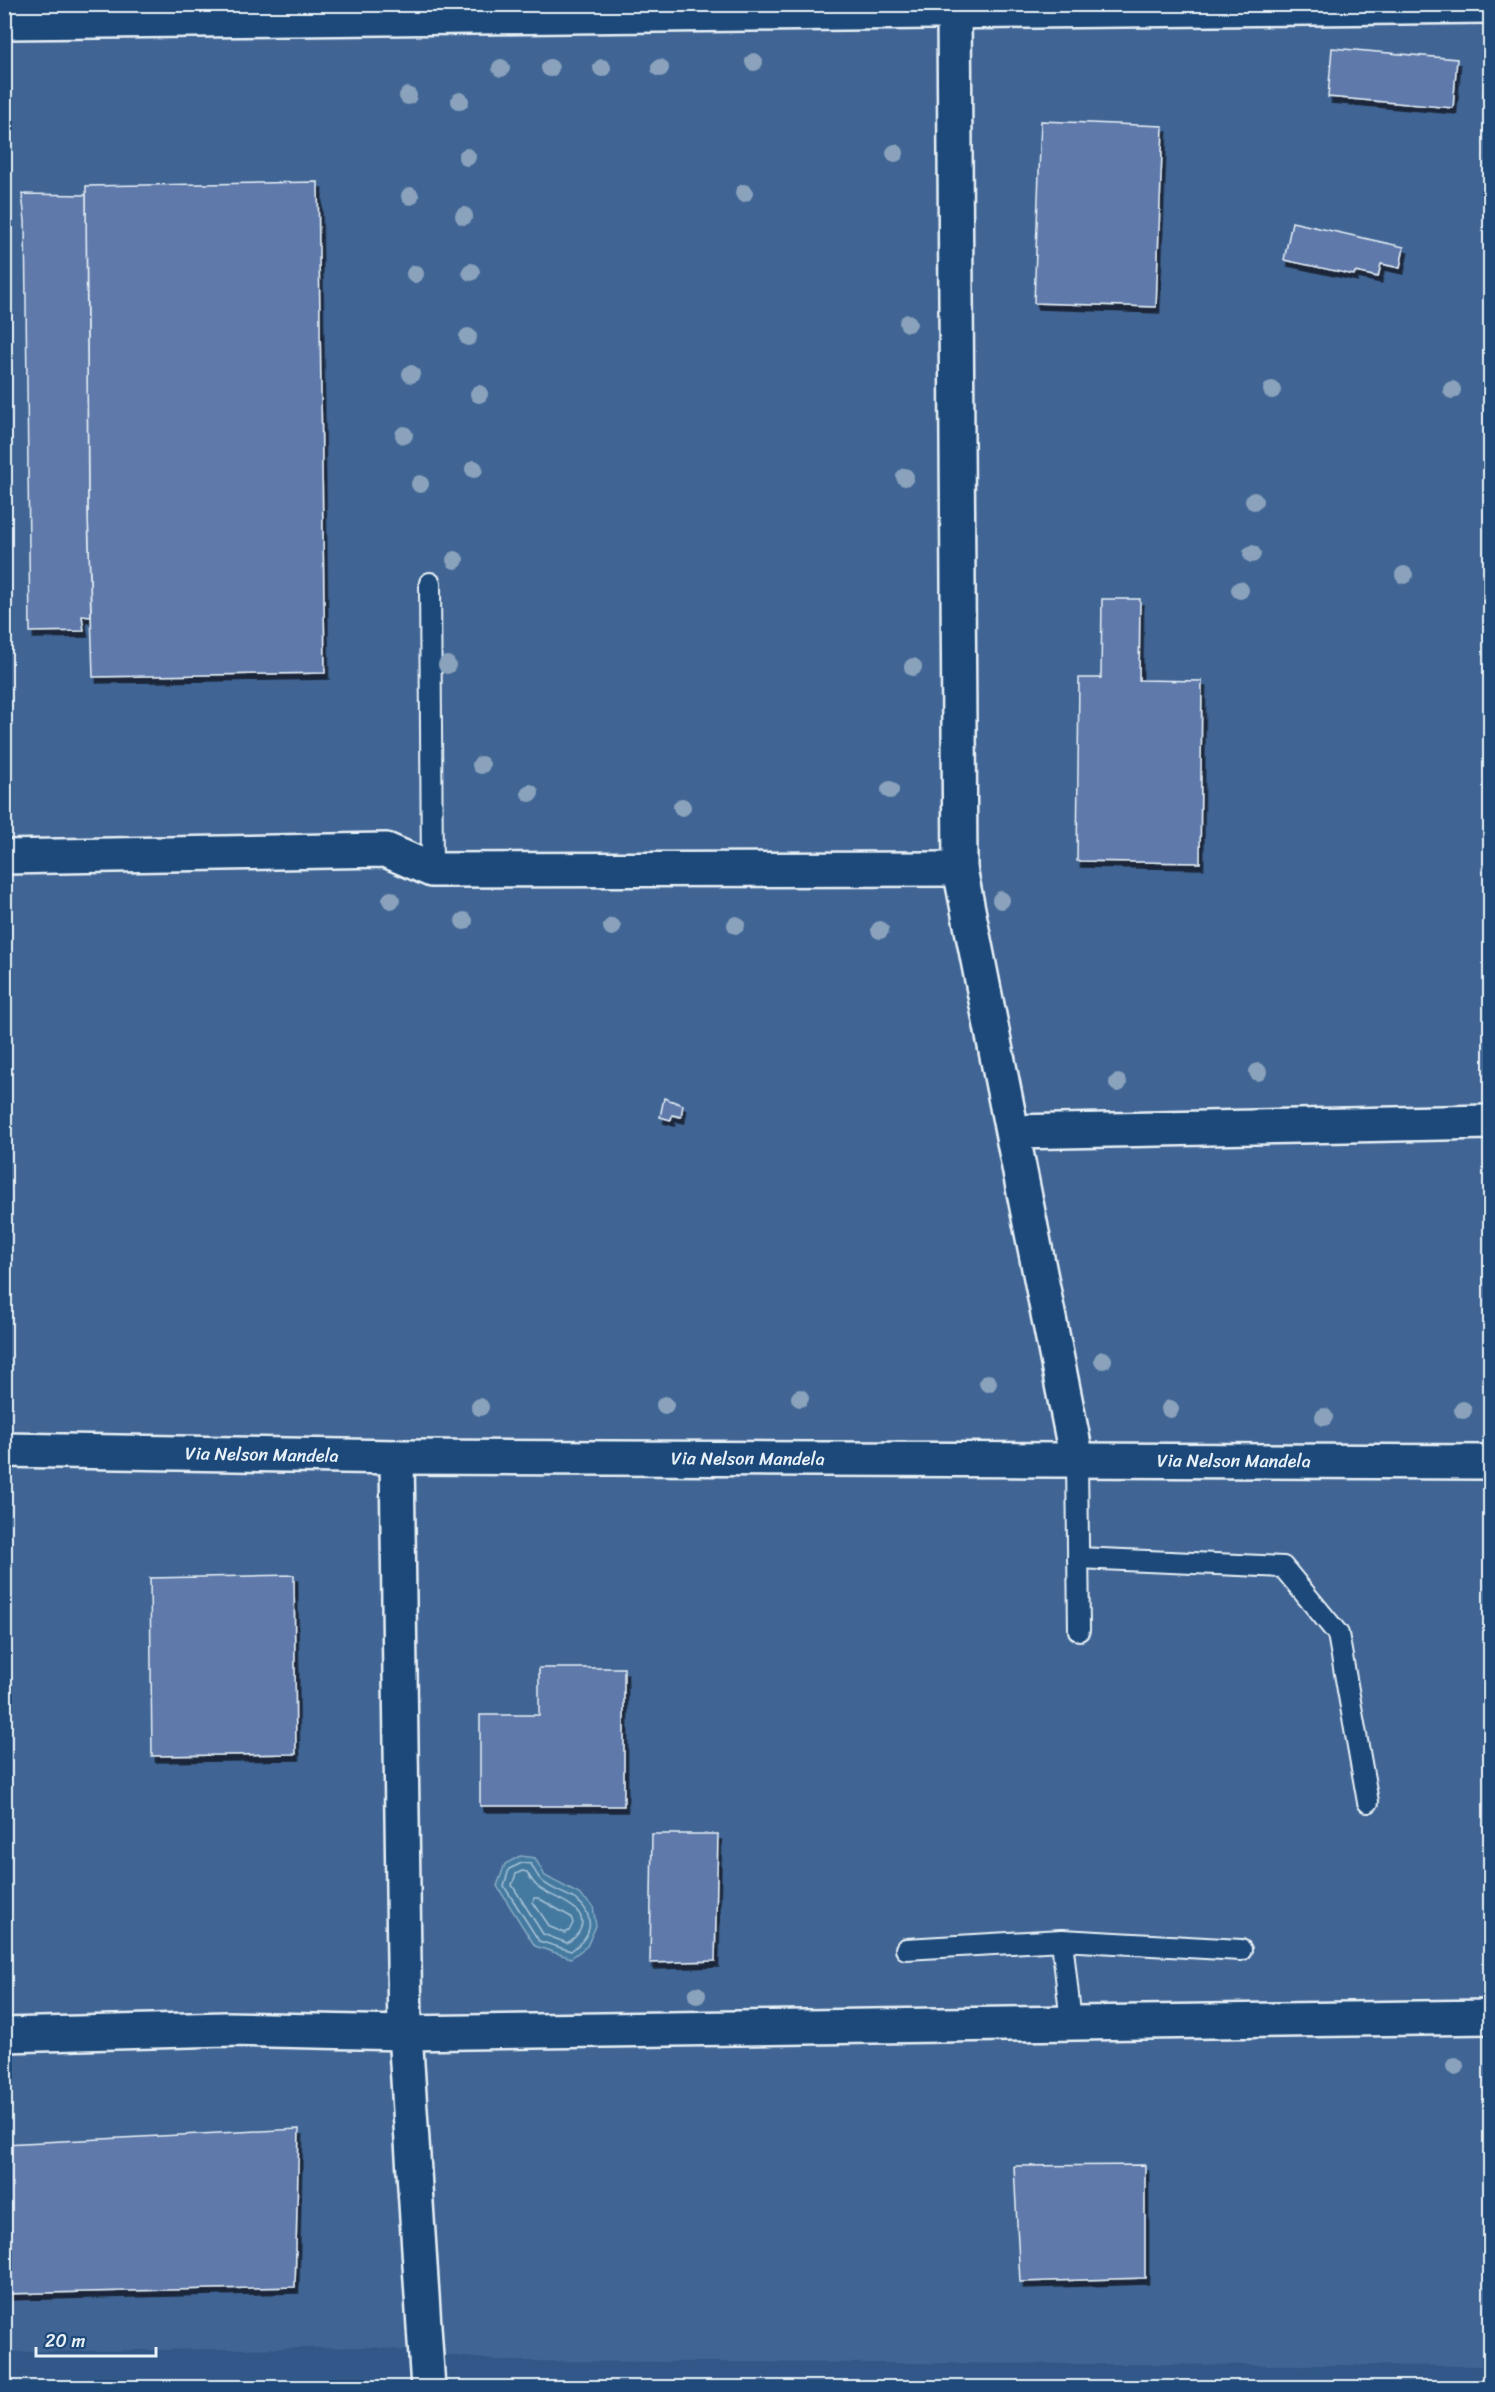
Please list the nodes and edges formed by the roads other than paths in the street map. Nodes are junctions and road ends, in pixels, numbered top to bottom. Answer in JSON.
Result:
{"nodes":[{"id":1,"x":1491,"y":6,"type":"edge"},
{"id":2,"x":954,"y":11,"type":"junction"},
{"id":3,"x":4,"y":22,"type":"edge"},
{"id":4,"x":430,"y":583,"type":"dead end"},
{"id":5,"x":4,"y":857,"type":"edge"},
{"id":6,"x":960,"y":869,"type":"junction"},
{"id":7,"x":432,"y":870,"type":"junction"},
{"id":8,"x":1491,"y":1122,"type":"edge"},
{"id":9,"x":1013,"y":1132,"type":"junction"},
{"id":10,"x":4,"y":1450,"type":"edge"},
{"id":11,"x":397,"y":1457,"type":"junction"},
{"id":12,"x":1077,"y":1460,"type":"junction"},
{"id":13,"x":1491,"y":1462,"type":"edge"},
{"id":14,"x":1078,"y":1557,"type":"junction"},
{"id":15,"x":1079,"y":1630,"type":"dead end"},
{"id":16,"x":1368,"y":1802,"type":"dead end"},
{"id":17,"x":1062,"y":1940,"type":"junction"},
{"id":18,"x":906,"y":1949,"type":"dead end"},
{"id":19,"x":1241,"y":1950,"type":"dead end"},
{"id":20,"x":1491,"y":2017,"type":"edge"},
{"id":21,"x":1071,"y":2023,"type":"junction"},
{"id":22,"x":405,"y":2033,"type":"junction"},
{"id":23,"x":4,"y":2035,"type":"edge"},
{"id":24,"x":428,"y":2388,"type":"edge"}],
"edges":[{"from":1,"to":2,"type":"street"},
{"from":2,"to":3,"type":"street"},
{"from":2,"to":6,"type":"street"},
{"from":4,"to":7,"type":"lane"},
{"from":5,"to":7,"type":"street"},
{"from":6,"to":7,"type":"street"},
{"from":6,"to":9,"type":"street"},
{"from":8,"to":9,"type":"street"},
{"from":9,"to":12,"type":"street"},
{"from":10,"to":11,"type":"street","name":"Via Nelson Mandela"},
{"from":11,"to":12,"type":"street","name":"Via Nelson Mandela"},
{"from":11,"to":22,"type":"street"},
{"from":12,"to":13,"type":"street","name":"Via Nelson Mandela"},
{"from":12,"to":14,"type":"lane"},
{"from":14,"to":15,"type":"lane"},
{"from":14,"to":16,"type":"lane"},
{"from":17,"to":18,"type":"lane"},
{"from":17,"to":19,"type":"lane"},
{"from":17,"to":21,"type":"lane"},
{"from":20,"to":21,"type":"street"},
{"from":21,"to":22,"type":"street"},
{"from":22,"to":23,"type":"street"},
{"from":22,"to":24,"type":"street"}]}
